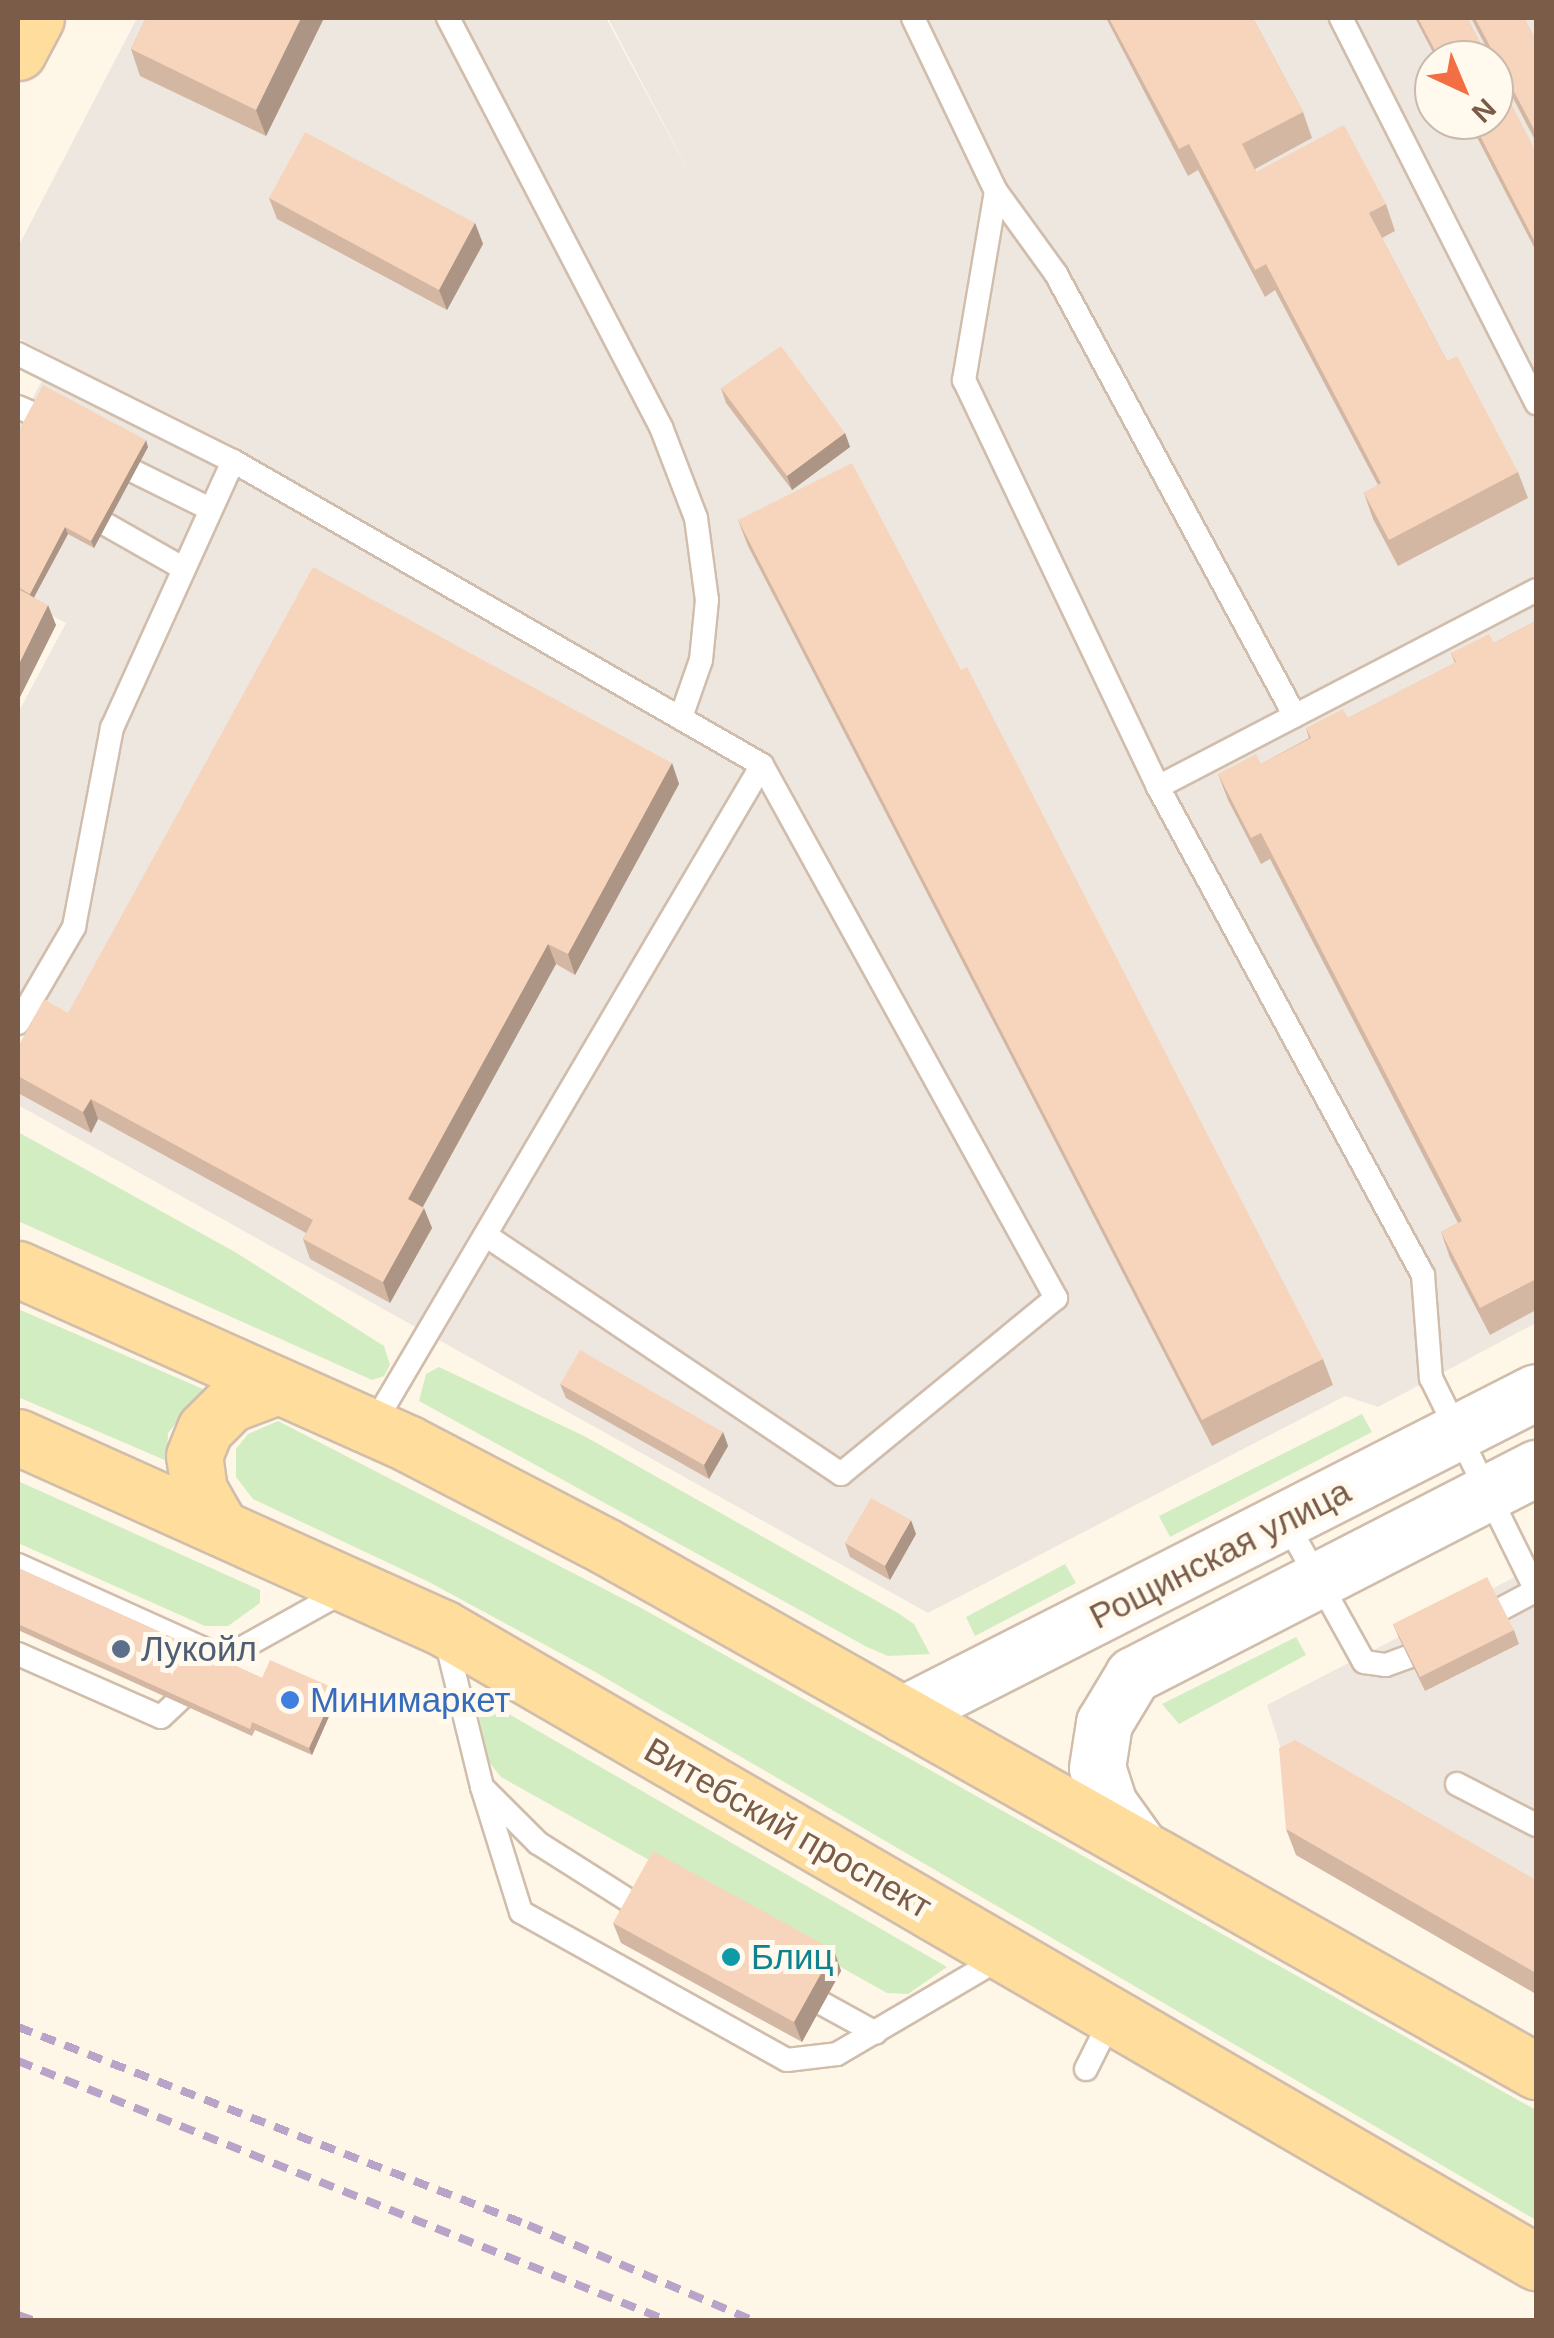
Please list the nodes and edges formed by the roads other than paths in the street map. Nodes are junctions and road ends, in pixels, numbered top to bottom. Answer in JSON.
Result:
{"nodes":[{"id":1,"x":36,"y":18,"type":"edge"},
{"id":2,"x":448,"y":18,"type":"edge"},
{"id":3,"x":913,"y":18,"type":"edge"},
{"id":4,"x":1341,"y":18,"type":"edge"},
{"id":5,"x":18,"y":52,"type":"edge"},
{"id":6,"x":996,"y":191,"type":"junction"},
{"id":7,"x":18,"y":354,"type":"edge"},
{"id":8,"x":1536,"y":403,"type":"edge"},
{"id":9,"x":233,"y":461,"type":"junction"},
{"id":10,"x":135,"y":472,"type":"edge"},
{"id":11,"x":210,"y":509,"type":"junction"},
{"id":12,"x":107,"y":525,"type":"edge"},
{"id":13,"x":181,"y":566,"type":"junction"},
{"id":14,"x":1536,"y":590,"type":"edge"},
{"id":15,"x":1295,"y":716,"type":"junction"},
{"id":16,"x":681,"y":717,"type":"junction"},
{"id":17,"x":762,"y":764,"type":"junction"},
{"id":18,"x":1158,"y":787,"type":"junction"},
{"id":19,"x":18,"y":1023,"type":"edge"},
{"id":20,"x":487,"y":1236,"type":"junction"},
{"id":21,"x":18,"y":1269,"type":"edge"},
{"id":22,"x":278,"y":1386,"type":"junction"},
{"id":23,"x":1536,"y":1392,"type":"edge"},
{"id":24,"x":372,"y":1427,"type":"junction"},
{"id":25,"x":1457,"y":1432,"type":"junction"},
{"id":26,"x":18,"y":1436,"type":"edge"},
{"id":27,"x":1536,"y":1468,"type":"edge"},
{"id":28,"x":1488,"y":1493,"type":"junction"},
{"id":29,"x":1285,"y":1520,"type":"junction"},
{"id":30,"x":219,"y":1525,"type":"junction"},
{"id":31,"x":18,"y":1564,"type":"edge"},
{"id":32,"x":1316,"y":1581,"type":"junction"},
{"id":33,"x":354,"y":1586,"type":"junction"},
{"id":34,"x":1536,"y":1590,"type":"edge"},
{"id":35,"x":1501,"y":1609,"type":"edge"},
{"id":36,"x":443,"y":1628,"type":"junction"},
{"id":37,"x":18,"y":1654,"type":"edge"},
{"id":38,"x":1408,"y":1657,"type":"edge"},
{"id":39,"x":224,"y":1658,"type":"junction"},
{"id":40,"x":903,"y":1714,"type":"junction"},
{"id":41,"x":1457,"y":1784,"type":"dead end"},
{"id":42,"x":482,"y":1787,"type":"junction"},
{"id":43,"x":1536,"y":1825,"type":"edge"},
{"id":44,"x":1140,"y":1846,"type":"junction"},
{"id":45,"x":641,"y":1908,"type":"edge"},
{"id":46,"x":1006,"y":1955,"type":"junction"},
{"id":47,"x":823,"y":2004,"type":"edge"},
{"id":48,"x":1112,"y":2018,"type":"junction"},
{"id":49,"x":876,"y":2032,"type":"junction"},
{"id":50,"x":1086,"y":2069,"type":"dead end"},
{"id":51,"x":1536,"y":2071,"type":"edge"},
{"id":52,"x":1536,"y":2262,"type":"edge"}],
"edges":[{"from":1,"to":5,"type":"main road"},
{"from":2,"to":16,"type":"lane"},
{"from":3,"to":6,"type":"lane"},
{"from":4,"to":8,"type":"lane"},
{"from":6,"to":15,"type":"lane"},
{"from":6,"to":18,"type":"lane"},
{"from":7,"to":9,"type":"lane"},
{"from":9,"to":11,"type":"lane"},
{"from":9,"to":16,"type":"lane"},
{"from":10,"to":11,"type":"lane"},
{"from":11,"to":13,"type":"lane"},
{"from":12,"to":13,"type":"lane"},
{"from":13,"to":19,"type":"lane"},
{"from":14,"to":15,"type":"lane"},
{"from":15,"to":18,"type":"lane"},
{"from":16,"to":17,"type":"lane"},
{"from":17,"to":20,"type":"lane"},
{"from":17,"to":20,"type":"lane"},
{"from":18,"to":25,"type":"lane"},
{"from":20,"to":24,"type":"lane"},
{"from":21,"to":22,"type":"main road"},
{"from":22,"to":24,"type":"main road"},
{"from":22,"to":30,"type":"main road"},
{"from":23,"to":25,"type":"street","name":"Рощинская улица"},
{"from":24,"to":40,"type":"main road"},
{"from":25,"to":28,"type":"lane"},
{"from":25,"to":29,"type":"street","name":"Рощинская улица"},
{"from":26,"to":30,"type":"main road","name":"Витебский проспект"},
{"from":27,"to":28,"type":"street","name":"Рощинская улица"},
{"from":28,"to":32,"type":"street","name":"Рощинская улица"},
{"from":28,"to":34,"type":"lane"},
{"from":29,"to":32,"type":"lane"},
{"from":29,"to":40,"type":"street","name":"Рощинская улица"},
{"from":30,"to":33,"type":"main road","name":"Витебский проспект"},
{"from":31,"to":39,"type":"lane"},
{"from":32,"to":38,"type":"lane"},
{"from":32,"to":44,"type":"street","name":"Рощинская улица"},
{"from":33,"to":36,"type":"main road","name":"Витебский проспект"},
{"from":33,"to":39,"type":"lane"},
{"from":34,"to":35,"type":"lane"},
{"from":36,"to":42,"type":"lane"},
{"from":36,"to":46,"type":"main road","name":"Витебский проспект"},
{"from":37,"to":39,"type":"lane"},
{"from":40,"to":44,"type":"main road"},
{"from":41,"to":43,"type":"lane"},
{"from":42,"to":45,"type":"lane"},
{"from":42,"to":49,"type":"lane"},
{"from":44,"to":51,"type":"main road"},
{"from":46,"to":48,"type":"main road","name":"Витебский проспект"},
{"from":46,"to":49,"type":"lane"},
{"from":47,"to":49,"type":"lane"},
{"from":48,"to":50,"type":"lane"},
{"from":48,"to":52,"type":"main road","name":"Витебский проспект"}]}
